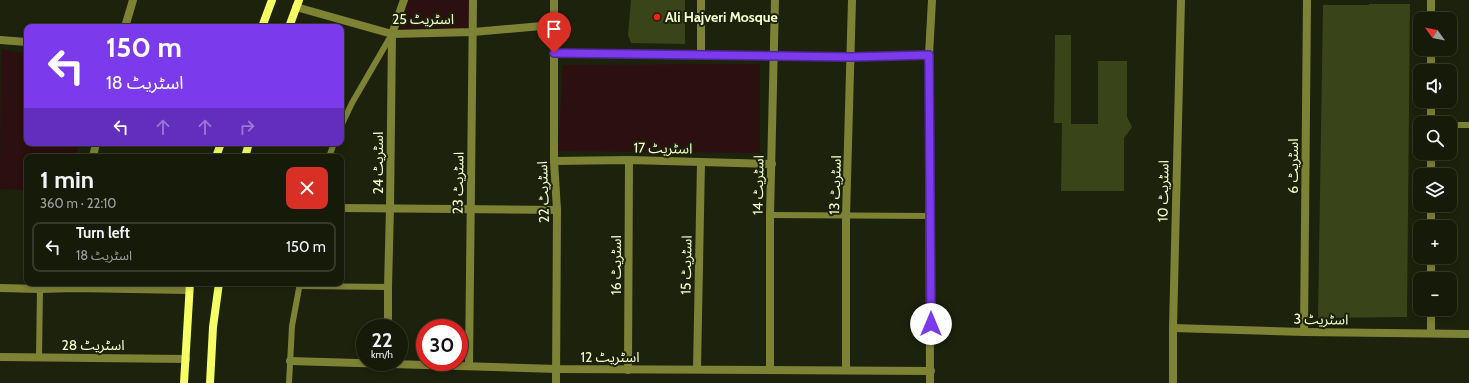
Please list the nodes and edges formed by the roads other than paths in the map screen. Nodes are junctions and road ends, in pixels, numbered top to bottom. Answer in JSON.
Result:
{"nodes":[{"id":1,"x":133,"y":0,"type":"edge"},
{"id":2,"x":272,"y":0,"type":"edge"},
{"id":3,"x":404,"y":0,"type":"edge"},
{"id":4,"x":473,"y":0,"type":"edge"},
{"id":5,"x":554,"y":0,"type":"edge"},
{"id":6,"x":701,"y":0,"type":"edge"},
{"id":7,"x":775,"y":0,"type":"edge"},
{"id":8,"x":852,"y":0,"type":"edge"},
{"id":9,"x":932,"y":0,"type":"edge"},
{"id":10,"x":1181,"y":0,"type":"edge"},
{"id":11,"x":1307,"y":0,"type":"edge"},
{"id":12,"x":1431,"y":0,"type":"edge"},
{"id":13,"x":298,"y":3,"type":"edge"},
{"id":14,"x":1431,"y":12,"type":"edge"},
{"id":15,"x":125,"y":24,"type":"edge"},
{"id":16,"x":263,"y":24,"type":"edge"},
{"id":17,"x":290,"y":24,"type":"edge"},
{"id":18,"x":553,"y":25,"type":"junction"},
{"id":19,"x":473,"y":32,"type":"junction"},
{"id":20,"x":392,"y":34,"type":"junction"},
{"id":21,"x":0,"y":40,"type":"edge"},
{"id":22,"x":24,"y":42,"type":"edge"},
{"id":23,"x":554,"y":53,"type":"junction"},
{"id":24,"x":701,"y":55,"type":"junction"},
{"id":25,"x":774,"y":55,"type":"junction"},
{"id":26,"x":929,"y":55,"type":"junction"},
{"id":27,"x":851,"y":57,"type":"junction"},
{"id":28,"x":344,"y":120,"type":"edge"},
{"id":29,"x":1457,"y":124,"type":"edge"},
{"id":30,"x":1469,"y":125,"type":"edge"},
{"id":31,"x":629,"y":160,"type":"junction"},
{"id":32,"x":554,"y":161,"type":"junction"},
{"id":33,"x":701,"y":162,"type":"junction"},
{"id":34,"x":772,"y":164,"type":"junction"},
{"id":35,"x":344,"y":208,"type":"edge"},
{"id":36,"x":390,"y":208,"type":"junction"},
{"id":37,"x":471,"y":210,"type":"junction"},
{"id":38,"x":557,"y":210,"type":"junction"},
{"id":39,"x":770,"y":215,"type":"junction"},
{"id":40,"x":846,"y":216,"type":"junction"},
{"id":41,"x":931,"y":216,"type":"junction"},
{"id":42,"x":75,"y":286,"type":"edge"},
{"id":43,"x":219,"y":286,"type":"edge"},
{"id":44,"x":300,"y":286,"type":"edge"},
{"id":45,"x":344,"y":286,"type":"edge"},
{"id":46,"x":189,"y":287,"type":"edge"},
{"id":47,"x":388,"y":287,"type":"junction"},
{"id":48,"x":0,"y":288,"type":"edge"},
{"id":49,"x":40,"y":289,"type":"junction"},
{"id":50,"x":1431,"y":316,"type":"edge"},
{"id":51,"x":388,"y":319,"type":"edge"},
{"id":52,"x":1172,"y":328,"type":"junction"},
{"id":53,"x":1304,"y":332,"type":"junction"},
{"id":54,"x":1431,"y":333,"type":"junction"},
{"id":55,"x":1469,"y":334,"type":"edge"},
{"id":56,"x":0,"y":357,"type":"edge"},
{"id":57,"x":39,"y":358,"type":"junction"},
{"id":58,"x":186,"y":358,"type":"junction"},
{"id":59,"x":290,"y":361,"type":"junction"},
{"id":60,"x":356,"y":362,"type":"edge"},
{"id":61,"x":408,"y":364,"type":"edge"},
{"id":62,"x":469,"y":366,"type":"junction"},
{"id":63,"x":557,"y":369,"type":"junction"},
{"id":64,"x":697,"y":369,"type":"junction"},
{"id":65,"x":628,"y":370,"type":"junction"},
{"id":66,"x":770,"y":370,"type":"junction"},
{"id":67,"x":846,"y":370,"type":"junction"},
{"id":68,"x":931,"y":371,"type":"junction"},
{"id":69,"x":184,"y":383,"type":"edge"},
{"id":70,"x":210,"y":383,"type":"edge"},
{"id":71,"x":289,"y":383,"type":"edge"},
{"id":72,"x":556,"y":383,"type":"edge"},
{"id":73,"x":930,"y":383,"type":"edge"},
{"id":74,"x":1173,"y":383,"type":"edge"}],
"edges":[{"from":1,"to":15,"type":"street"},
{"from":2,"to":16,"type":"main road"},
{"from":3,"to":20,"type":"street","name":"اسٹریٹ 24"},
{"from":4,"to":19,"type":"street","name":"اسٹریٹ 23"},
{"from":5,"to":18,"type":"street","name":"اسٹریٹ 22"},
{"from":6,"to":24,"type":"street"},
{"from":7,"to":25,"type":"street","name":"اسٹریٹ 14"},
{"from":8,"to":27,"type":"street","name":"اسٹریٹ 13"},
{"from":9,"to":26,"type":"street"},
{"from":10,"to":52,"type":"street","name":"اسٹریٹ 10"},
{"from":11,"to":53,"type":"street","name":"اسٹریٹ 6"},
{"from":12,"to":14,"type":"street"},
{"from":13,"to":17,"type":"main road"},
{"from":13,"to":20,"type":"street","name":"اسٹریٹ 25"},
{"from":18,"to":19,"type":"street","name":"اسٹریٹ 25"},
{"from":18,"to":23,"type":"street","name":"اسٹریٹ 22"},
{"from":19,"to":20,"type":"street","name":"اسٹریٹ 25"},
{"from":19,"to":37,"type":"street","name":"اسٹریٹ 23"},
{"from":20,"to":28,"type":"lane"},
{"from":20,"to":36,"type":"street","name":"اسٹریٹ 24"},
{"from":21,"to":22,"type":"street"},
{"from":23,"to":24,"type":"street"},
{"from":23,"to":32,"type":"street","name":"اسٹریٹ 22"},
{"from":24,"to":25,"type":"street"},
{"from":25,"to":27,"type":"street"},
{"from":25,"to":34,"type":"street","name":"اسٹریٹ 14"},
{"from":26,"to":27,"type":"street"},
{"from":26,"to":41,"type":"street"},
{"from":27,"to":40,"type":"street","name":"اسٹریٹ 13"},
{"from":29,"to":30,"type":"lane"},
{"from":31,"to":32,"type":"street","name":"اسٹریٹ 17"},
{"from":31,"to":33,"type":"street","name":"اسٹریٹ 17"},
{"from":31,"to":65,"type":"street","name":"اسٹریٹ 16"},
{"from":32,"to":38,"type":"street","name":"اسٹریٹ 22"},
{"from":33,"to":34,"type":"street","name":"اسٹریٹ 17"},
{"from":33,"to":64,"type":"street","name":"اسٹریٹ 15"},
{"from":34,"to":39,"type":"street","name":"اسٹریٹ 14"},
{"from":35,"to":36,"type":"street"},
{"from":36,"to":37,"type":"street"},
{"from":36,"to":47,"type":"street","name":"اسٹریٹ 24"},
{"from":37,"to":38,"type":"street"},
{"from":37,"to":62,"type":"street","name":"اسٹریٹ 23"},
{"from":38,"to":63,"type":"street","name":"اسٹریٹ 22"},
{"from":39,"to":40,"type":"lane"},
{"from":39,"to":66,"type":"street","name":"اسٹریٹ 14"},
{"from":40,"to":41,"type":"lane"},
{"from":40,"to":67,"type":"street","name":"اسٹریٹ 13"},
{"from":41,"to":68,"type":"street"},
{"from":42,"to":46,"type":"street"},
{"from":42,"to":49,"type":"street"},
{"from":43,"to":70,"type":"main road"},
{"from":44,"to":59,"type":"lane"},
{"from":45,"to":47,"type":"lane"},
{"from":46,"to":58,"type":"main road"},
{"from":47,"to":51,"type":"street","name":"اسٹریٹ 24"},
{"from":48,"to":49,"type":"street"},
{"from":49,"to":57,"type":"lane"},
{"from":50,"to":54,"type":"street"},
{"from":52,"to":53,"type":"street","name":"اسٹریٹ 3"},
{"from":52,"to":74,"type":"street","name":"اسٹریٹ 10"},
{"from":53,"to":54,"type":"street","name":"اسٹریٹ 3"},
{"from":54,"to":55,"type":"street","name":"اسٹریٹ 3"},
{"from":56,"to":57,"type":"street","name":"اسٹریٹ 28"},
{"from":57,"to":58,"type":"street","name":"اسٹریٹ 28"},
{"from":58,"to":69,"type":"main road"},
{"from":59,"to":60,"type":"street","name":"اسٹریٹ 12"},
{"from":59,"to":71,"type":"lane"},
{"from":61,"to":62,"type":"street","name":"اسٹریٹ 12"},
{"from":62,"to":63,"type":"street","name":"اسٹریٹ 12"},
{"from":63,"to":65,"type":"street","name":"اسٹریٹ 12"},
{"from":63,"to":72,"type":"street","name":"اسٹریٹ 22"},
{"from":64,"to":65,"type":"street","name":"اسٹریٹ 12"},
{"from":64,"to":66,"type":"street","name":"اسٹریٹ 12"},
{"from":66,"to":67,"type":"street","name":"اسٹریٹ 12"},
{"from":67,"to":68,"type":"street","name":"اسٹریٹ 12"},
{"from":68,"to":73,"type":"street"}]}
